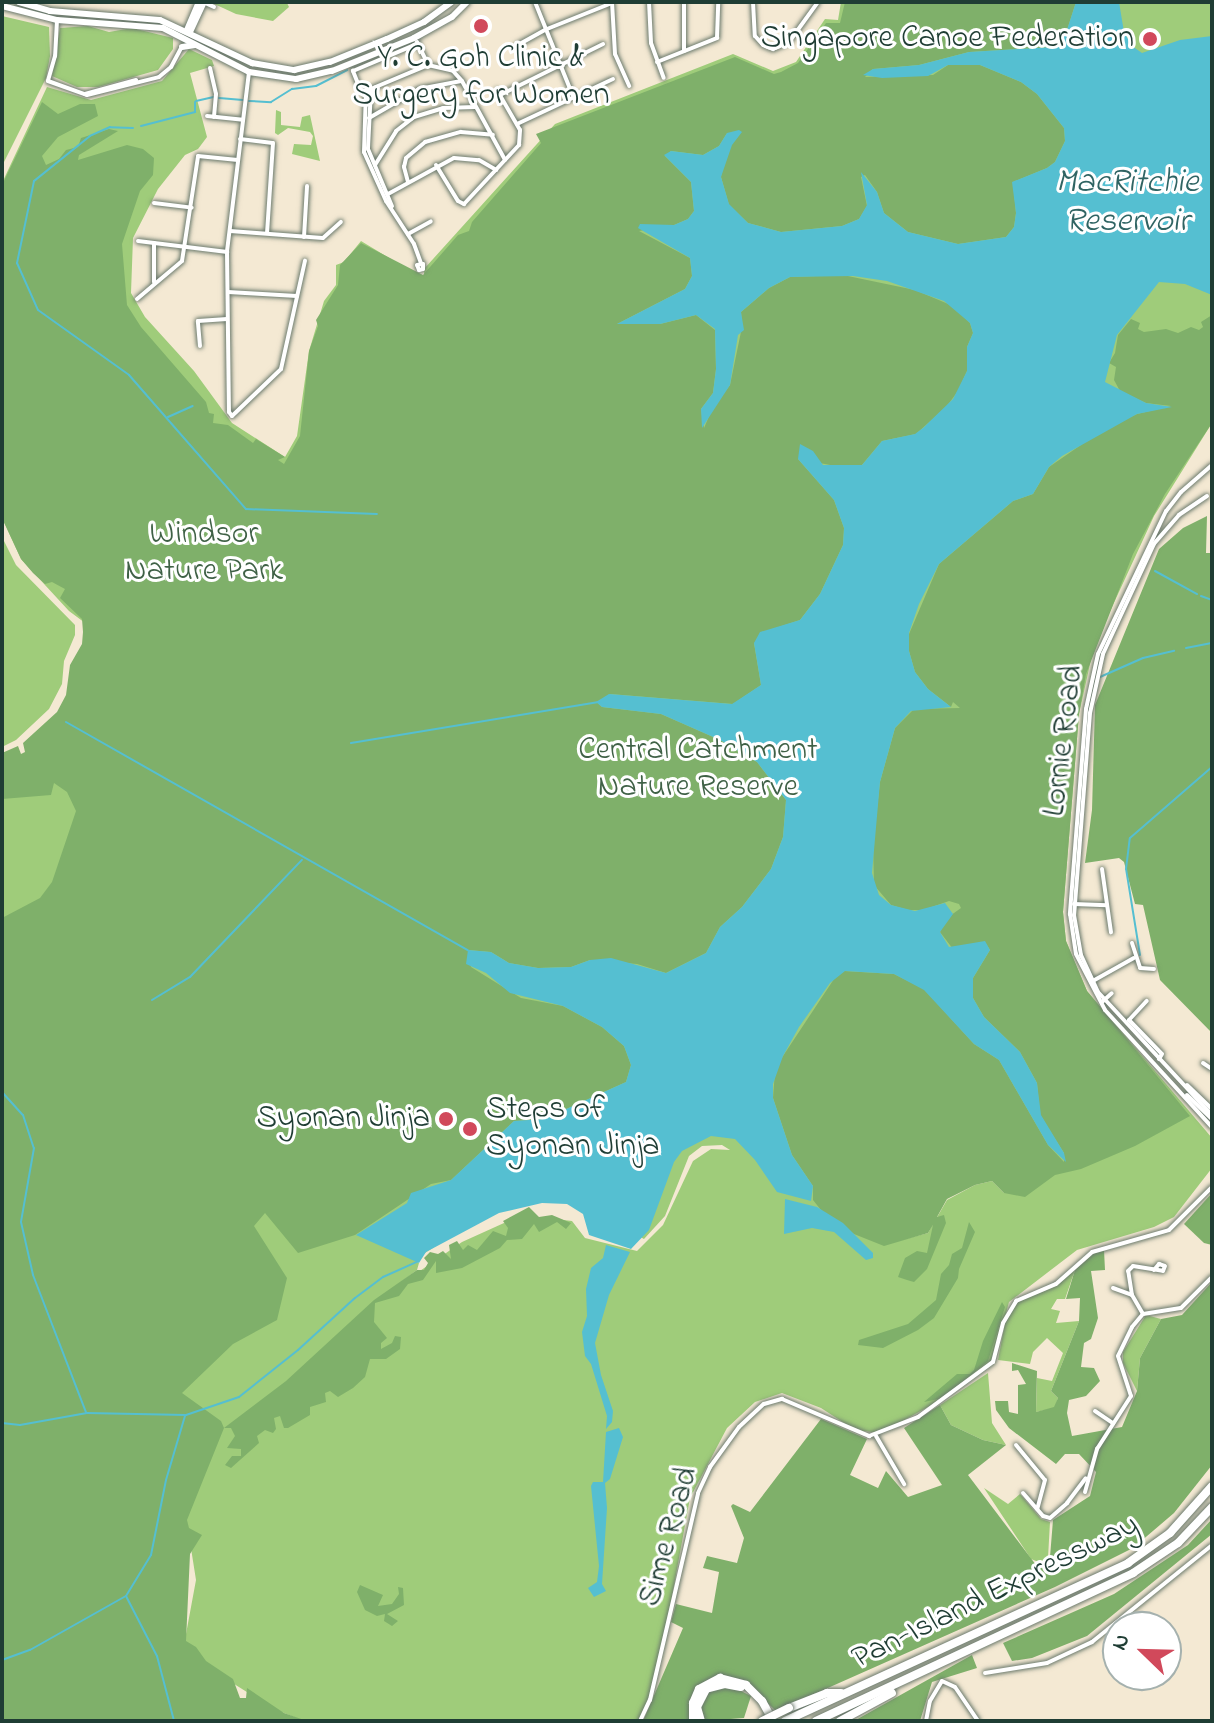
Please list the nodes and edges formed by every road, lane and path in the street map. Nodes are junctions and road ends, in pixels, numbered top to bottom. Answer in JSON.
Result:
{"nodes":[{"id":1,"x":19,"y":2,"type":"edge"},
{"id":2,"x":202,"y":2,"type":"edge"},
{"id":3,"x":452,"y":2,"type":"edge"},
{"id":4,"x":467,"y":2,"type":"edge"},
{"id":5,"x":535,"y":2,"type":"edge"},
{"id":6,"x":612,"y":2,"type":"edge"},
{"id":7,"x":649,"y":2,"type":"edge"},
{"id":8,"x":684,"y":2,"type":"edge"},
{"id":9,"x":718,"y":2,"type":"edge"},
{"id":10,"x":753,"y":2,"type":"edge"},
{"id":11,"x":818,"y":2,"type":"edge"},
{"id":12,"x":2,"y":6,"type":"edge"},
{"id":13,"x":50,"y":7,"type":"edge"},
{"id":14,"x":214,"y":7,"type":"dead end"},
{"id":15,"x":198,"y":14,"type":"junction"},
{"id":16,"x":435,"y":15,"type":"junction"},
{"id":17,"x":192,"y":19,"type":"junction"},
{"id":18,"x":57,"y":20,"type":"junction"},
{"id":19,"x":443,"y":22,"type":"junction"},
{"id":20,"x":172,"y":27,"type":"junction"},
{"id":21,"x":547,"y":29,"type":"junction"},
{"id":22,"x":187,"y":34,"type":"junction"},
{"id":23,"x":207,"y":41,"type":"junction"},
{"id":24,"x":416,"y":41,"type":"junction"},
{"id":25,"x":603,"y":44,"type":"dead end"},
{"id":26,"x":199,"y":45,"type":"junction"},
{"id":27,"x":181,"y":46,"type":"junction"},
{"id":28,"x":516,"y":46,"type":"dead end"},
{"id":29,"x":684,"y":51,"type":"junction"},
{"id":30,"x":561,"y":62,"type":"junction"},
{"id":31,"x":657,"y":62,"type":"junction"},
{"id":32,"x":428,"y":65,"type":"junction"},
{"id":33,"x":210,"y":68,"type":"dead end"},
{"id":34,"x":292,"y":70,"type":"junction"},
{"id":35,"x":249,"y":72,"type":"junction"},
{"id":36,"x":324,"y":74,"type":"junction"},
{"id":37,"x":664,"y":78,"type":"dead end"},
{"id":38,"x":288,"y":79,"type":"junction"},
{"id":39,"x":613,"y":79,"type":"dead end"},
{"id":40,"x":462,"y":81,"type":"junction"},
{"id":41,"x":629,"y":86,"type":"dead end"},
{"id":42,"x":369,"y":90,"type":"junction"},
{"id":43,"x":573,"y":97,"type":"junction"},
{"id":44,"x":477,"y":107,"type":"junction"},
{"id":45,"x":207,"y":116,"type":"dead end"},
{"id":46,"x":214,"y":117,"type":"junction"},
{"id":47,"x":369,"y":118,"type":"junction"},
{"id":48,"x":243,"y":120,"type":"junction"},
{"id":49,"x":517,"y":124,"type":"junction"},
{"id":50,"x":493,"y":135,"type":"junction"},
{"id":51,"x":240,"y":139,"type":"junction"},
{"id":52,"x":238,"y":160,"type":"junction"},
{"id":53,"x":505,"y":160,"type":"junction"},
{"id":54,"x":375,"y":165,"type":"junction"},
{"id":55,"x":436,"y":165,"type":"junction"},
{"id":56,"x":496,"y":170,"type":"junction"},
{"id":57,"x":408,"y":182,"type":"junction"},
{"id":58,"x":307,"y":186,"type":"dead end"},
{"id":59,"x":388,"y":194,"type":"junction"},
{"id":60,"x":154,"y":203,"type":"dead end"},
{"id":61,"x":192,"y":208,"type":"junction"},
{"id":62,"x":394,"y":210,"type":"junction"},
{"id":63,"x":431,"y":221,"type":"dead end"},
{"id":64,"x":341,"y":222,"type":"dead end"},
{"id":65,"x":230,"y":231,"type":"junction"},
{"id":66,"x":267,"y":233,"type":"junction"},
{"id":67,"x":408,"y":234,"type":"junction"},
{"id":68,"x":304,"y":237,"type":"junction"},
{"id":69,"x":138,"y":241,"type":"dead end"},
{"id":70,"x":154,"y":243,"type":"junction"},
{"id":71,"x":186,"y":248,"type":"junction"},
{"id":72,"x":227,"y":252,"type":"junction"},
{"id":73,"x":305,"y":261,"type":"dead end"},
{"id":74,"x":421,"y":263,"type":"dead end"},
{"id":75,"x":154,"y":282,"type":"junction"},
{"id":76,"x":228,"y":292,"type":"junction"},
{"id":77,"x":297,"y":296,"type":"junction"},
{"id":78,"x":137,"y":299,"type":"dead end"},
{"id":79,"x":227,"y":319,"type":"junction"},
{"id":80,"x":200,"y":346,"type":"dead end"},
{"id":81,"x":1212,"y":465,"type":"edge"},
{"id":82,"x":1207,"y":496,"type":"dead end"},
{"id":83,"x":1084,"y":752,"type":"junction"},
{"id":84,"x":1102,"y":869,"type":"dead end"},
{"id":85,"x":1072,"y":904,"type":"junction"},
{"id":86,"x":1107,"y":905,"type":"junction"},
{"id":87,"x":1111,"y":932,"type":"dead end"},
{"id":88,"x":1132,"y":943,"type":"dead end"},
{"id":89,"x":1134,"y":958,"type":"junction"},
{"id":90,"x":1154,"y":969,"type":"dead end"},
{"id":91,"x":1090,"y":982,"type":"junction"},
{"id":92,"x":1112,"y":993,"type":"dead end"},
{"id":93,"x":1147,"y":1001,"type":"dead end"},
{"id":94,"x":1102,"y":1002,"type":"junction"},
{"id":95,"x":1113,"y":1017,"type":"junction"},
{"id":96,"x":1126,"y":1022,"type":"junction"},
{"id":97,"x":1137,"y":1029,"type":"junction"},
{"id":98,"x":1130,"y":1031,"type":"junction"},
{"id":99,"x":1156,"y":1060,"type":"junction"},
{"id":100,"x":1203,"y":1063,"type":"dead end"},
{"id":101,"x":1212,"y":1069,"type":"edge"},
{"id":102,"x":1182,"y":1081,"type":"junction"},
{"id":103,"x":1185,"y":1094,"type":"junction"},
{"id":104,"x":1212,"y":1109,"type":"edge"},
{"id":105,"x":1212,"y":1117,"type":"edge"},
{"id":106,"x":1212,"y":1127,"type":"edge"},
{"id":107,"x":1212,"y":1185,"type":"edge"},
{"id":108,"x":1154,"y":1270,"type":"dead end"},
{"id":109,"x":1212,"y":1277,"type":"edge"},
{"id":110,"x":1113,"y":1288,"type":"dead end"},
{"id":111,"x":1132,"y":1295,"type":"junction"},
{"id":112,"x":1143,"y":1314,"type":"junction"},
{"id":113,"x":1095,"y":1411,"type":"dead end"},
{"id":114,"x":1113,"y":1423,"type":"junction"},
{"id":115,"x":876,"y":1436,"type":"junction"},
{"id":116,"x":1016,"y":1445,"type":"dead end"},
{"id":117,"x":1089,"y":1472,"type":"junction"},
{"id":118,"x":1212,"y":1479,"type":"edge"},
{"id":119,"x":904,"y":1484,"type":"dead end"},
{"id":120,"x":1212,"y":1486,"type":"edge"},
{"id":121,"x":1085,"y":1492,"type":"dead end"},
{"id":122,"x":1023,"y":1493,"type":"dead end"},
{"id":123,"x":1201,"y":1499,"type":"junction"},
{"id":124,"x":1212,"y":1507,"type":"edge"},
{"id":125,"x":1037,"y":1509,"type":"junction"},
{"id":126,"x":1212,"y":1513,"type":"edge"},
{"id":127,"x":1195,"y":1527,"type":"junction"},
{"id":128,"x":1212,"y":1545,"type":"edge"},
{"id":129,"x":985,"y":1673,"type":"dead end"},
{"id":130,"x":904,"y":1682,"type":"junction"},
{"id":131,"x":844,"y":1693,"type":"junction"},
{"id":132,"x":976,"y":1719,"type":"edge"},
{"id":133,"x":640,"y":1721,"type":"edge"},
{"id":134,"x":693,"y":1721,"type":"edge"},
{"id":135,"x":701,"y":1721,"type":"edge"},
{"id":136,"x":762,"y":1721,"type":"edge"},
{"id":137,"x":771,"y":1721,"type":"edge"},
{"id":138,"x":785,"y":1721,"type":"edge"},
{"id":139,"x":816,"y":1721,"type":"edge"},
{"id":140,"x":840,"y":1721,"type":"edge"},
{"id":141,"x":926,"y":1721,"type":"edge"},
{"id":142,"x":967,"y":1721,"type":"edge"}],
"edges":[{"from":1,"to":13,"type":"main road"},
{"from":2,"to":14,"type":"street"},
{"from":2,"to":15,"type":"main road"},
{"from":2,"to":17,"type":"main road"},
{"from":3,"to":16,"type":"main road"},
{"from":4,"to":19,"type":"main road"},
{"from":5,"to":21,"type":"street"},
{"from":6,"to":21,"type":"street"},
{"from":6,"to":41,"type":"street"},
{"from":7,"to":31,"type":"street"},
{"from":8,"to":29,"type":"street"},
{"from":9,"to":29,"type":"street"},
{"from":10,"to":11,"type":"street"},
{"from":12,"to":18,"type":"main road"},
{"from":13,"to":20,"type":"main road"},
{"from":15,"to":22,"type":"main road"},
{"from":15,"to":23,"type":"main road"},
{"from":16,"to":19,"type":"main road"},
{"from":16,"to":34,"type":"main road"},
{"from":17,"to":20,"type":"main road"},
{"from":17,"to":22,"type":"main road"},
{"from":18,"to":20,"type":"main road"},
{"from":18,"to":27,"type":"street"},
{"from":19,"to":24,"type":"main road"},
{"from":20,"to":22,"type":"main road"},
{"from":20,"to":27,"type":"main road"},
{"from":21,"to":28,"type":"street"},
{"from":21,"to":30,"type":"street"},
{"from":22,"to":23,"type":"main road"},
{"from":22,"to":26,"type":"main road"},
{"from":22,"to":27,"type":"street"},
{"from":23,"to":34,"type":"main road"},
{"from":24,"to":32,"type":"street"},
{"from":24,"to":36,"type":"main road"},
{"from":24,"to":42,"type":"street"},
{"from":25,"to":30,"type":"street"},
{"from":26,"to":27,"type":"main road"},
{"from":26,"to":35,"type":"main road"},
{"from":29,"to":31,"type":"street"},
{"from":30,"to":43,"type":"street"},
{"from":30,"to":49,"type":"street"},
{"from":31,"to":37,"type":"street"},
{"from":32,"to":40,"type":"street"},
{"from":32,"to":42,"type":"street"},
{"from":33,"to":46,"type":"street"},
{"from":34,"to":36,"type":"main road"},
{"from":34,"to":38,"type":"main road"},
{"from":35,"to":38,"type":"main road"},
{"from":35,"to":48,"type":"street"},
{"from":36,"to":38,"type":"main road"},
{"from":39,"to":43,"type":"street"},
{"from":40,"to":44,"type":"street"},
{"from":40,"to":47,"type":"street"},
{"from":42,"to":47,"type":"street"},
{"from":42,"to":62,"type":"street"},
{"from":43,"to":49,"type":"street"},
{"from":44,"to":50,"type":"street"},
{"from":44,"to":54,"type":"street"},
{"from":45,"to":46,"type":"street"},
{"from":46,"to":48,"type":"street"},
{"from":47,"to":54,"type":"street"},
{"from":48,"to":51,"type":"street"},
{"from":49,"to":53,"type":"street"},
{"from":50,"to":53,"type":"street"},
{"from":50,"to":57,"type":"street"},
{"from":51,"to":52,"type":"street"},
{"from":51,"to":66,"type":"street"},
{"from":52,"to":61,"type":"street"},
{"from":52,"to":65,"type":"street"},
{"from":53,"to":56,"type":"street"},
{"from":54,"to":59,"type":"street"},
{"from":55,"to":56,"type":"street"},
{"from":55,"to":56,"type":"street"},
{"from":55,"to":57,"type":"street"},
{"from":57,"to":59,"type":"street"},
{"from":58,"to":68,"type":"street"},
{"from":59,"to":62,"type":"street"},
{"from":60,"to":61,"type":"street"},
{"from":61,"to":71,"type":"street"},
{"from":62,"to":67,"type":"street"},
{"from":63,"to":67,"type":"street"},
{"from":64,"to":68,"type":"street"},
{"from":65,"to":66,"type":"street"},
{"from":65,"to":72,"type":"street"},
{"from":66,"to":68,"type":"street"},
{"from":67,"to":74,"type":"street"},
{"from":69,"to":70,"type":"street"},
{"from":70,"to":71,"type":"street"},
{"from":70,"to":75,"type":"street"},
{"from":71,"to":72,"type":"street"},
{"from":71,"to":75,"type":"street"},
{"from":72,"to":76,"type":"street"},
{"from":73,"to":77,"type":"street"},
{"from":75,"to":78,"type":"street"},
{"from":76,"to":77,"type":"street"},
{"from":76,"to":79,"type":"street"},
{"from":77,"to":79,"type":"street"},
{"from":79,"to":80,"type":"street"},
{"from":81,"to":83,"type":"street","name":"Lornie Road"},
{"from":82,"to":83,"type":"street","name":"Lornie Road"},
{"from":83,"to":85,"type":"street","name":"Lornie Road"},
{"from":84,"to":86,"type":"street"},
{"from":85,"to":86,"type":"street"},
{"from":85,"to":91,"type":"street","name":"Lornie Road"},
{"from":86,"to":87,"type":"street"},
{"from":88,"to":89,"type":"street"},
{"from":89,"to":90,"type":"street"},
{"from":89,"to":91,"type":"street"},
{"from":91,"to":94,"type":"street","name":"Lornie Road"},
{"from":92,"to":94,"type":"street"},
{"from":93,"to":96,"type":"street"},
{"from":94,"to":95,"type":"street","name":"Lornie Road"},
{"from":95,"to":96,"type":"street","name":"Lornie Road"},
{"from":95,"to":99,"type":"street","name":"Lornie Road"},
{"from":96,"to":97,"type":"street","name":"Lornie Road"},
{"from":96,"to":98,"type":"street","name":"Lornie Road"},
{"from":97,"to":98,"type":"street"},
{"from":97,"to":99,"type":"street","name":"Lornie Road"},
{"from":98,"to":99,"type":"street","name":"Lornie Road"},
{"from":99,"to":102,"type":"street","name":"Lornie Road"},
{"from":99,"to":103,"type":"street","name":"Lornie Road"},
{"from":100,"to":101,"type":"street"},
{"from":102,"to":104,"type":"street"},
{"from":102,"to":105,"type":"street"},
{"from":103,"to":105,"type":"street"},
{"from":103,"to":106,"type":"street","name":"Lornie Road"},
{"from":107,"to":115,"type":"street"},
{"from":108,"to":111,"type":"street"},
{"from":109,"to":112,"type":"street"},
{"from":110,"to":111,"type":"street"},
{"from":111,"to":112,"type":"street"},
{"from":112,"to":114,"type":"street"},
{"from":113,"to":114,"type":"street"},
{"from":114,"to":117,"type":"street"},
{"from":115,"to":119,"type":"street"},
{"from":115,"to":133,"type":"street","name":"Sime Road"},
{"from":116,"to":125,"type":"street"},
{"from":117,"to":121,"type":"street"},
{"from":117,"to":125,"type":"street"},
{"from":118,"to":123,"type":"highway"},
{"from":120,"to":123,"type":"highway","name":"Pan-Island Expressway"},
{"from":122,"to":125,"type":"street"},
{"from":123,"to":131,"type":"highway","name":"Pan-Island Expressway"},
{"from":124,"to":127,"type":"highway","name":"Pan-Island Expressway"},
{"from":126,"to":127,"type":"highway"},
{"from":127,"to":130,"type":"highway","name":"Pan-Island Expressway"},
{"from":128,"to":129,"type":"street"},
{"from":130,"to":139,"type":"highway","name":"Pan-Island Expressway"},
{"from":130,"to":140,"type":"highway"},
{"from":131,"to":136,"type":"highway","bridge":true},
{"from":131,"to":138,"type":"highway","name":"Pan-Island Expressway"},
{"from":132,"to":141,"type":"street"},
{"from":132,"to":142,"type":"street"},
{"from":134,"to":137,"type":"highway"},
{"from":135,"to":137,"type":"highway"}]}
